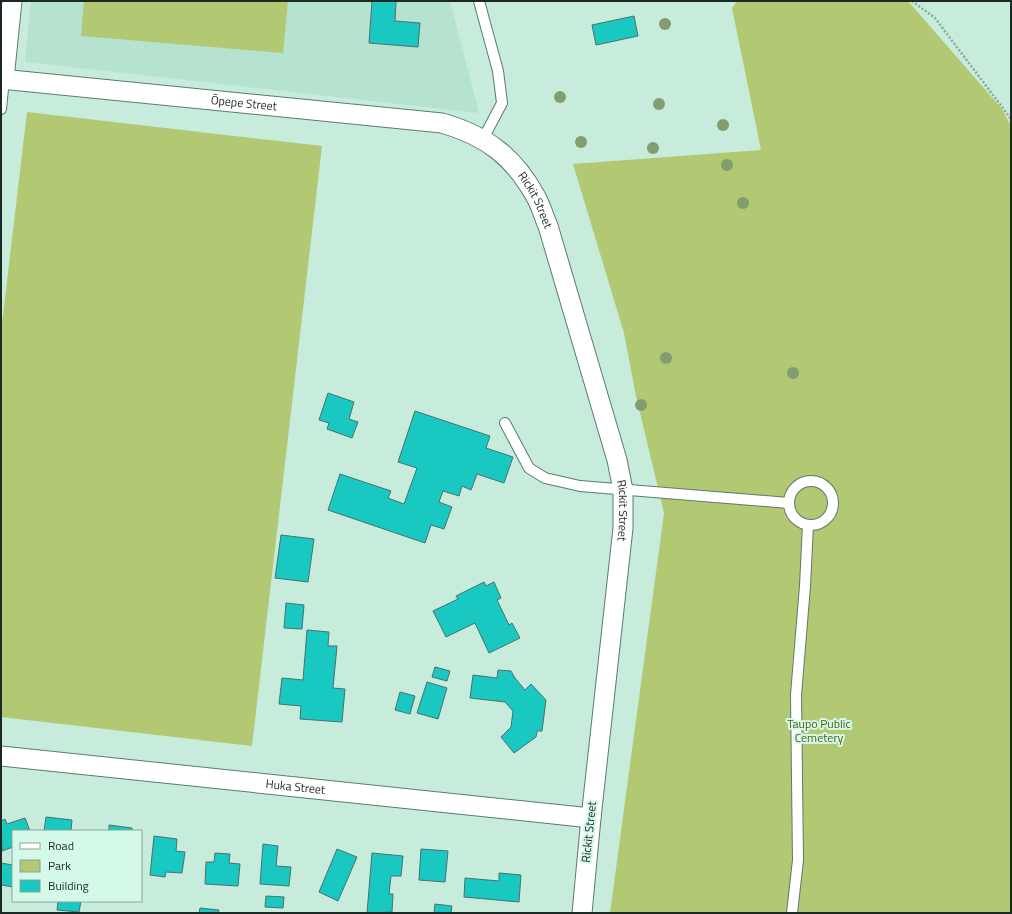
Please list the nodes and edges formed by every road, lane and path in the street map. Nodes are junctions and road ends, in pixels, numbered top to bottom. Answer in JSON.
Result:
{"nodes":[{"id":1,"x":12,"y":1,"type":"edge"},
{"id":2,"x":479,"y":1,"type":"edge"},
{"id":3,"x":912,"y":1,"type":"edge"},
{"id":4,"x":3,"y":79,"type":"edge"},
{"id":5,"x":1,"y":109,"type":"edge"},
{"id":6,"x":1011,"y":119,"type":"edge"},
{"id":7,"x":483,"y":139,"type":"junction"},
{"id":8,"x":505,"y":424,"type":"dead end"},
{"id":9,"x":623,"y":490,"type":"junction"},
{"id":10,"x":789,"y":503,"type":"junction"},
{"id":11,"x":808,"y":525,"type":"junction"},
{"id":12,"x":1,"y":756,"type":"edge"},
{"id":13,"x":591,"y":818,"type":"junction"},
{"id":14,"x":582,"y":913,"type":"edge"},
{"id":15,"x":792,"y":913,"type":"edge"}],
"edges":[{"from":1,"to":4,"type":"street"},
{"from":2,"to":7,"type":"lane"},
{"from":3,"to":6,"type":"path"},
{"from":4,"to":5,"type":"lane"},
{"from":4,"to":7,"type":"street","name":"Ōpepe Street"},
{"from":7,"to":9,"type":"street","name":"Rickit Street"},
{"from":8,"to":9,"type":"lane"},
{"from":9,"to":10,"type":"lane"},
{"from":9,"to":13,"type":"street","name":"Rickit Street"},
{"from":10,"to":11,"type":"lane"},
{"from":10,"to":11,"type":"lane"},
{"from":11,"to":15,"type":"lane"},
{"from":12,"to":13,"type":"street","name":"Huka Street"},
{"from":13,"to":14,"type":"street","name":"Rickit Street"}]}
